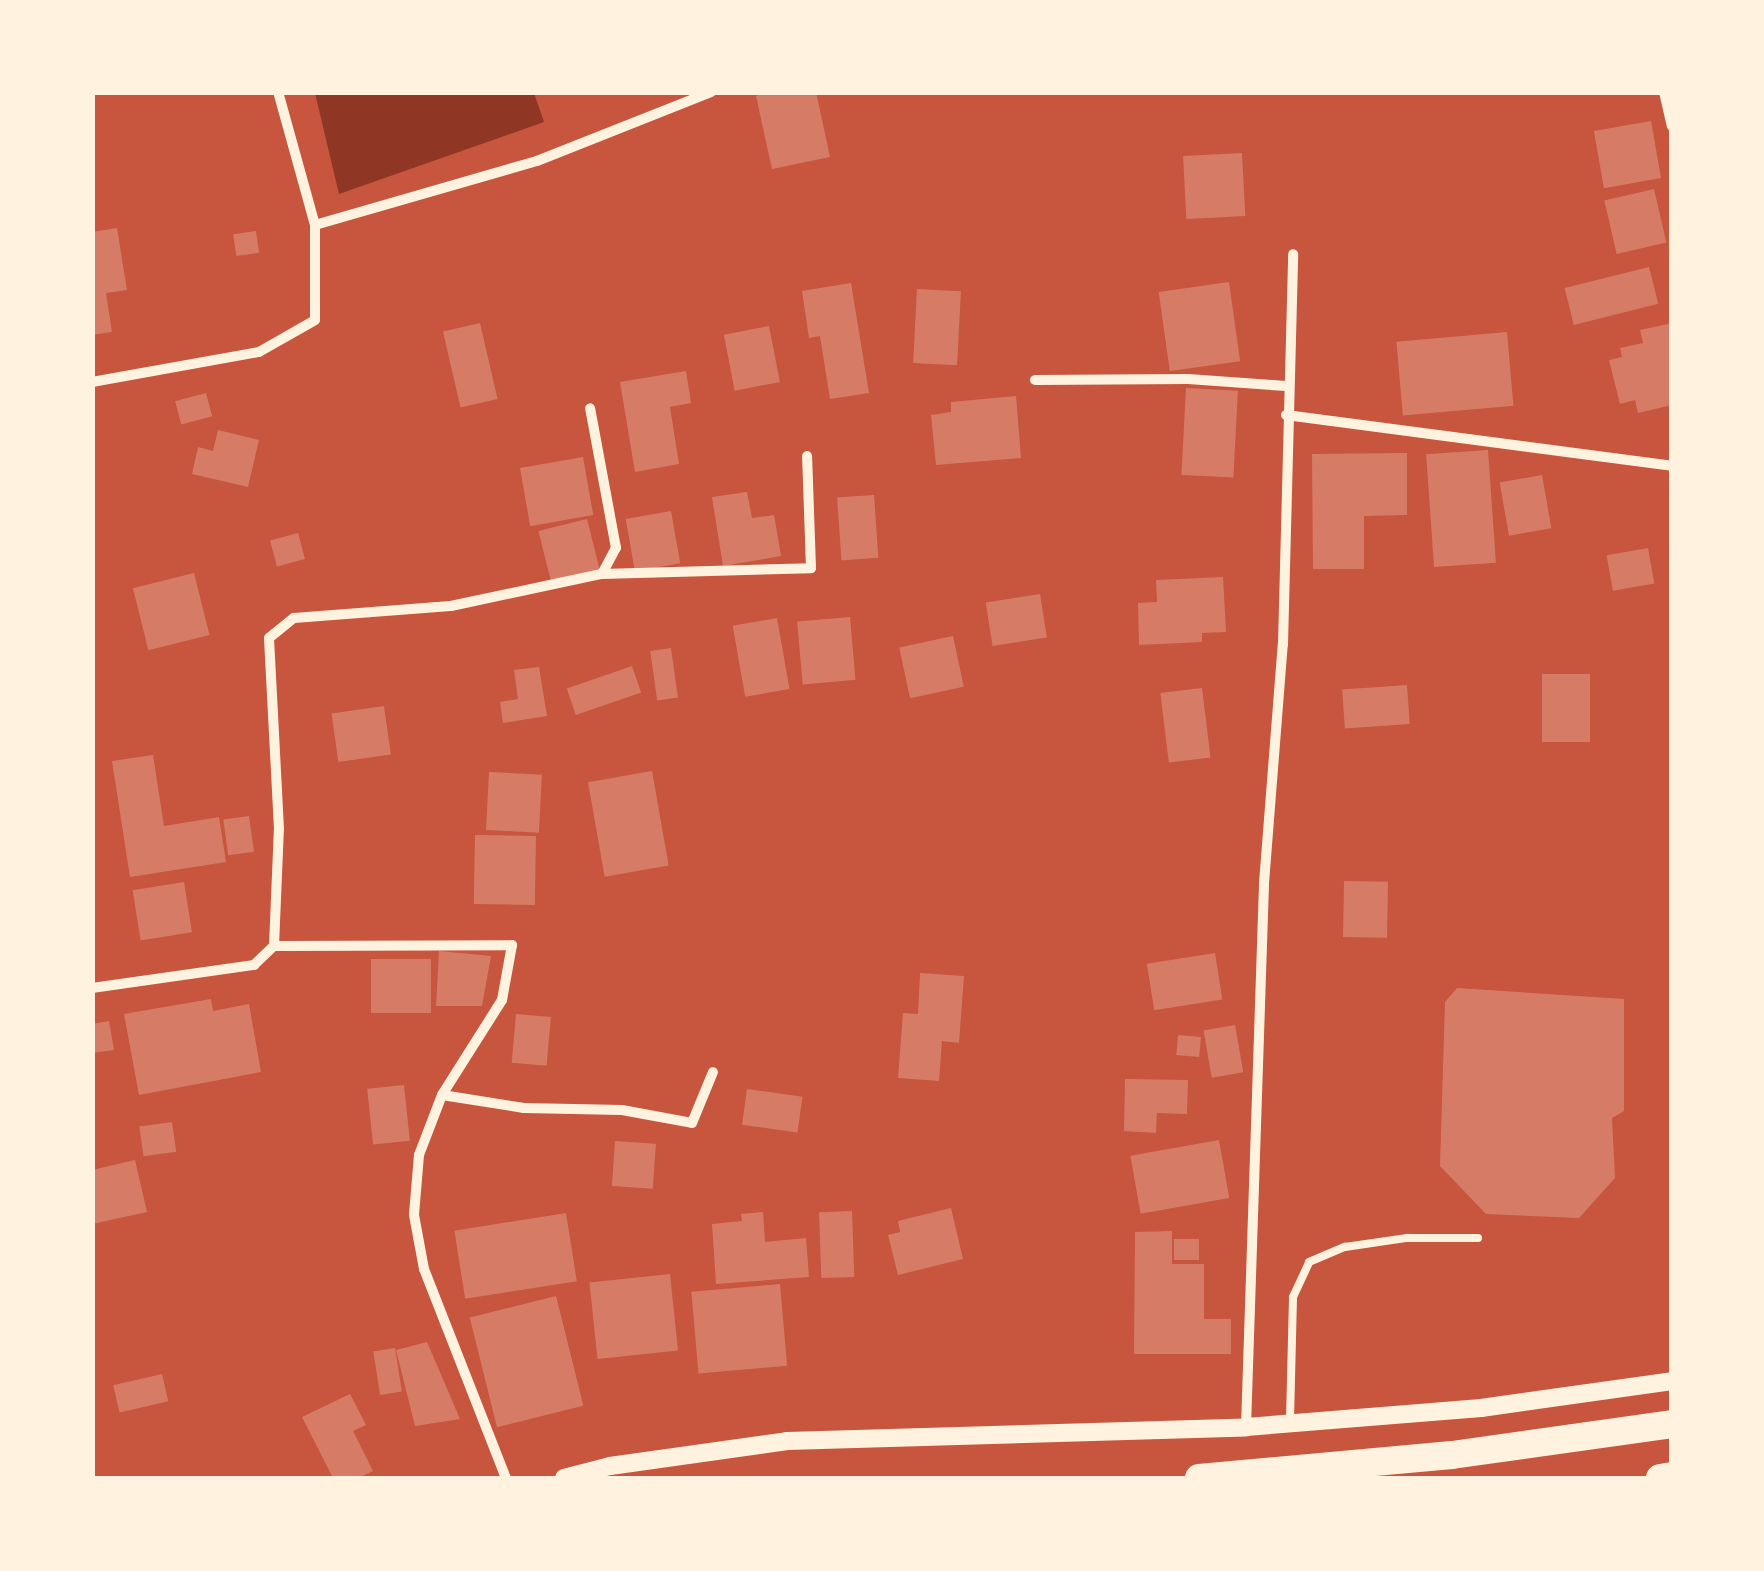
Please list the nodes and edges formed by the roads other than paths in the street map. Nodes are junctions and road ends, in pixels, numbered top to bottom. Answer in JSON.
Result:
{"nodes":[{"id":1,"x":278,"y":92,"type":"edge"},
{"id":2,"x":710,"y":92,"type":"edge"},
{"id":3,"x":1664,"y":92,"type":"edge"},
{"id":4,"x":1672,"y":126,"type":"edge"},
{"id":5,"x":315,"y":225,"type":"junction"},
{"id":6,"x":1292,"y":254,"type":"dead end"},
{"id":7,"x":1035,"y":380,"type":"dead end"},
{"id":8,"x":92,"y":382,"type":"edge"},
{"id":9,"x":1286,"y":386,"type":"junction"},
{"id":10,"x":590,"y":408,"type":"dead end"},
{"id":11,"x":1286,"y":415,"type":"junction"},
{"id":12,"x":807,"y":456,"type":"dead end"},
{"id":13,"x":1672,"y":466,"type":"edge"},
{"id":14,"x":602,"y":574,"type":"junction"},
{"id":15,"x":274,"y":946,"type":"junction"},
{"id":16,"x":92,"y":988,"type":"edge"},
{"id":17,"x":714,"y":1072,"type":"dead end"},
{"id":18,"x":442,"y":1095,"type":"junction"},
{"id":19,"x":1478,"y":1238,"type":"dead end"},
{"id":20,"x":1672,"y":1381,"type":"edge"},
{"id":21,"x":1290,"y":1420,"type":"junction"},
{"id":22,"x":1672,"y":1424,"type":"edge"},
{"id":23,"x":1246,"y":1426,"type":"junction"},
{"id":24,"x":1672,"y":1476,"type":"edge"},
{"id":25,"x":506,"y":1478,"type":"edge"},
{"id":26,"x":564,"y":1478,"type":"edge"},
{"id":27,"x":1200,"y":1478,"type":"edge"},
{"id":28,"x":1660,"y":1478,"type":"edge"}],
"edges":[{"from":1,"to":5,"type":"street"},
{"from":2,"to":5,"type":"street"},
{"from":3,"to":4,"type":"street"},
{"from":5,"to":8,"type":"street"},
{"from":6,"to":9,"type":"street"},
{"from":7,"to":9,"type":"street"},
{"from":9,"to":11,"type":"street"},
{"from":10,"to":14,"type":"street"},
{"from":11,"to":13,"type":"street"},
{"from":11,"to":23,"type":"street"},
{"from":12,"to":14,"type":"street"},
{"from":14,"to":15,"type":"street"},
{"from":15,"to":16,"type":"street"},
{"from":15,"to":18,"type":"street"},
{"from":17,"to":18,"type":"street"},
{"from":18,"to":25,"type":"street"},
{"from":19,"to":21,"type":"lane"},
{"from":20,"to":21,"type":"street"},
{"from":21,"to":23,"type":"street"},
{"from":22,"to":27,"type":"highway"},
{"from":23,"to":26,"type":"street"},
{"from":24,"to":28,"type":"highway"}]}
